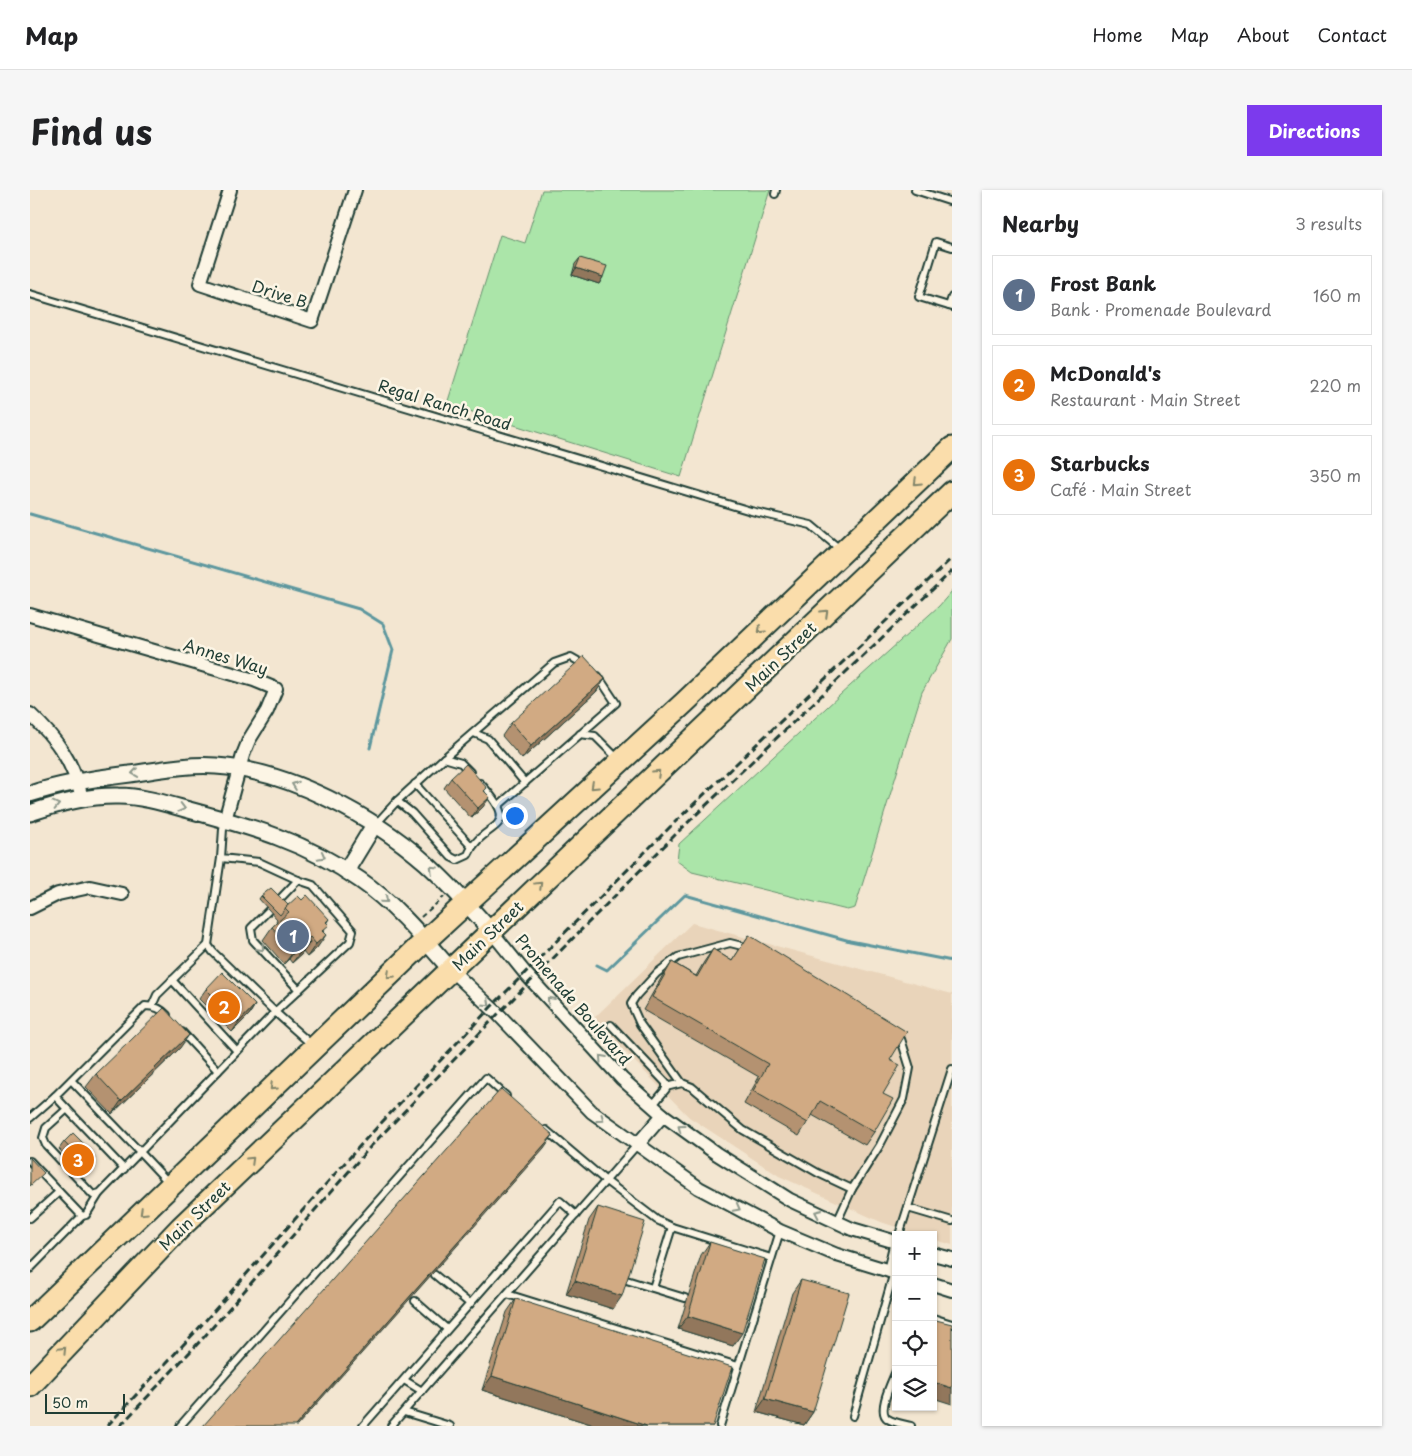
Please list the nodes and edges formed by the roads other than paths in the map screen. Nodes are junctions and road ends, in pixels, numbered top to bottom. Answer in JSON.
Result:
{"nodes":[{"id":1,"x":230,"y":190,"type":"edge"},
{"id":2,"x":355,"y":190,"type":"edge"},
{"id":3,"x":915,"y":190,"type":"edge"},
{"id":4,"x":952,"y":202,"type":"edge"},
{"id":5,"x":952,"y":247,"type":"edge"},
{"id":6,"x":30,"y":294,"type":"edge"},
{"id":7,"x":952,"y":297,"type":"edge"},
{"id":8,"x":951,"y":307,"type":"edge"},
{"id":9,"x":952,"y":448,"type":"edge"},
{"id":10,"x":952,"y":492,"type":"edge"},
{"id":11,"x":844,"y":552,"type":"junction"},
{"id":12,"x":30,"y":615,"type":"edge"},
{"id":13,"x":30,"y":714,"type":"edge"},
{"id":14,"x":474,"y":733,"type":"junction"},
{"id":15,"x":580,"y":734,"type":"junction"},
{"id":16,"x":444,"y":758,"type":"junction"},
{"id":17,"x":620,"y":762,"type":"junction"},
{"id":18,"x":238,"y":769,"type":"junction"},
{"id":19,"x":78,"y":781,"type":"junction"},
{"id":20,"x":524,"y":783,"type":"junction"},
{"id":21,"x":415,"y":784,"type":"junction"},
{"id":22,"x":30,"y":794,"type":"edge"},
{"id":23,"x":82,"y":799,"type":"junction"},
{"id":24,"x":397,"y":801,"type":"junction"},
{"id":25,"x":498,"y":806,"type":"junction"},
{"id":26,"x":30,"y":813,"type":"edge"},
{"id":27,"x":225,"y":820,"type":"junction"},
{"id":28,"x":374,"y":826,"type":"junction"},
{"id":29,"x":472,"y":846,"type":"junction"},
{"id":30,"x":221,"y":858,"type":"junction"},
{"id":31,"x":346,"y":871,"type":"junction"},
{"id":32,"x":298,"y":880,"type":"junction"},
{"id":33,"x":122,"y":894,"type":"dead end"},
{"id":34,"x":278,"y":901,"type":"edge"},
{"id":35,"x":467,"y":904,"type":"junction"},
{"id":36,"x":30,"y":908,"type":"edge"},
{"id":37,"x":269,"y":910,"type":"edge"},
{"id":38,"x":491,"y":930,"type":"junction"},
{"id":39,"x":426,"y":941,"type":"junction"},
{"id":40,"x":208,"y":945,"type":"junction"},
{"id":41,"x":756,"y":951,"type":"edge"},
{"id":42,"x":452,"y":970,"type":"junction"},
{"id":43,"x":172,"y":980,"type":"junction"},
{"id":44,"x":298,"y":990,"type":"junction"},
{"id":45,"x":152,"y":1006,"type":"junction"},
{"id":46,"x":275,"y":1012,"type":"junction"},
{"id":47,"x":169,"y":1018,"type":"edge"},
{"id":48,"x":176,"y":1025,"type":"edge"},
{"id":49,"x":612,"y":1025,"type":"dead end"},
{"id":50,"x":888,"y":1031,"type":"edge"},
{"id":51,"x":315,"y":1048,"type":"junction"},
{"id":52,"x":237,"y":1052,"type":"junction"},
{"id":53,"x":952,"y":1070,"type":"edge"},
{"id":54,"x":218,"y":1071,"type":"junction"},
{"id":55,"x":71,"y":1080,"type":"junction"},
{"id":56,"x":682,"y":1083,"type":"junction"},
{"id":57,"x":666,"y":1087,"type":"junction"},
{"id":58,"x":55,"y":1096,"type":"junction"},
{"id":59,"x":516,"y":1104,"type":"edge"},
{"id":60,"x":652,"y":1106,"type":"junction"},
{"id":61,"x":67,"y":1109,"type":"junction"},
{"id":62,"x":663,"y":1115,"type":"junction"},
{"id":63,"x":30,"y":1118,"type":"edge"},
{"id":64,"x":538,"y":1123,"type":"edge"},
{"id":65,"x":637,"y":1145,"type":"junction"},
{"id":66,"x":140,"y":1152,"type":"junction"},
{"id":67,"x":30,"y":1162,"type":"edge"},
{"id":68,"x":124,"y":1169,"type":"junction"},
{"id":69,"x":606,"y":1181,"type":"junction"},
{"id":70,"x":171,"y":1185,"type":"junction"},
{"id":71,"x":852,"y":1189,"type":"junction"},
{"id":72,"x":59,"y":1192,"type":"junction"},
{"id":73,"x":99,"y":1194,"type":"junction"},
{"id":74,"x":908,"y":1208,"type":"junction"},
{"id":75,"x":576,"y":1215,"type":"junction"},
{"id":76,"x":82,"y":1216,"type":"junction"},
{"id":77,"x":30,"y":1218,"type":"edge"},
{"id":78,"x":837,"y":1222,"type":"junction"},
{"id":79,"x":952,"y":1222,"type":"edge"},
{"id":80,"x":672,"y":1228,"type":"junction"},
{"id":81,"x":780,"y":1231,"type":"junction"},
{"id":82,"x":900,"y":1231,"type":"edge"},
{"id":83,"x":892,"y":1243,"type":"edge"},
{"id":84,"x":937,"y":1255,"type":"edge"},
{"id":85,"x":771,"y":1258,"type":"junction"},
{"id":86,"x":952,"y":1259,"type":"edge"},
{"id":87,"x":30,"y":1269,"type":"edge"},
{"id":88,"x":892,"y":1272,"type":"edge"},
{"id":89,"x":435,"y":1275,"type":"edge"},
{"id":90,"x":892,"y":1276,"type":"edge"},
{"id":91,"x":623,"y":1279,"type":"edge"},
{"id":92,"x":937,"y":1285,"type":"edge"},
{"id":93,"x":654,"y":1288,"type":"junction"},
{"id":94,"x":952,"y":1290,"type":"edge"},
{"id":95,"x":507,"y":1294,"type":"junction"},
{"id":96,"x":685,"y":1298,"type":"dead end"},
{"id":97,"x":415,"y":1301,"type":"edge"},
{"id":98,"x":470,"y":1304,"type":"junction"},
{"id":99,"x":937,"y":1319,"type":"edge"},
{"id":100,"x":30,"y":1321,"type":"edge"},
{"id":101,"x":952,"y":1324,"type":"edge"},
{"id":102,"x":447,"y":1330,"type":"junction"},
{"id":103,"x":738,"y":1366,"type":"junction"},
{"id":104,"x":404,"y":1380,"type":"junction"},
{"id":105,"x":892,"y":1382,"type":"edge"},
{"id":106,"x":30,"y":1386,"type":"edge"},
{"id":107,"x":422,"y":1391,"type":"junction"},
{"id":108,"x":404,"y":1412,"type":"junction"},
{"id":109,"x":853,"y":1416,"type":"dead end"},
{"id":110,"x":180,"y":1426,"type":"edge"},
{"id":111,"x":363,"y":1426,"type":"edge"},
{"id":112,"x":392,"y":1426,"type":"edge"},
{"id":113,"x":450,"y":1426,"type":"edge"},
{"id":114,"x":720,"y":1426,"type":"edge"},
{"id":115,"x":911,"y":1426,"type":"edge"}],
"edges":[{"from":1,"to":2,"type":"street","name":"Drive B"},
{"from":3,"to":4,"type":"lane"},
{"from":5,"to":8,"type":"lane"},
{"from":6,"to":11,"type":"lane","name":"Regal Ranch Road"},
{"from":7,"to":8,"type":"lane"},
{"from":9,"to":11,"type":"highway","name":"Main Street","one_way":true},
{"from":38,"to":10,"type":"highway","name":"Main Street","one_way":true},
{"from":11,"to":17,"type":"highway","name":"Main Street","one_way":true},
{"from":12,"to":18,"type":"street","name":"Annes Way"},
{"from":13,"to":19,"type":"street"},
{"from":14,"to":15,"type":"lane"},
{"from":14,"to":16,"type":"lane"},
{"from":14,"to":20,"type":"lane"},
{"from":15,"to":17,"type":"lane"},
{"from":15,"to":20,"type":"lane"},
{"from":16,"to":21,"type":"lane"},
{"from":16,"to":25,"type":"lane"},
{"from":17,"to":35,"type":"highway","name":"Main Street","one_way":true},
{"from":18,"to":19,"type":"street","name":"Promenade Boulevard","one_way":true},
{"from":18,"to":27,"type":"street","name":"Annes Way"},
{"from":28,"to":18,"type":"street","name":"Promenade Boulevard","one_way":true},
{"from":19,"to":22,"type":"street","name":"Promenade Boulevard"},
{"from":19,"to":23,"type":"street"},
{"from":20,"to":25,"type":"lane"},
{"from":21,"to":24,"type":"lane"},
{"from":21,"to":29,"type":"lane"},
{"from":26,"to":23,"type":"street","one_way":true},
{"from":23,"to":27,"type":"street","one_way":true},
{"from":24,"to":28,"type":"lane"},
{"from":24,"to":29,"type":"lane"},
{"from":25,"to":29,"type":"lane"},
{"from":27,"to":30,"type":"lane"},
{"from":27,"to":31,"type":"street","one_way":true},
{"from":28,"to":31,"type":"street"},
{"from":35,"to":28,"type":"street","name":"Promenade Boulevard","one_way":true},
{"from":30,"to":32,"type":"lane"},
{"from":30,"to":40,"type":"lane"},
{"from":31,"to":39,"type":"street","one_way":true},
{"from":32,"to":34,"type":"lane"},
{"from":32,"to":44,"type":"lane"},
{"from":33,"to":36,"type":"street"},
{"from":35,"to":38,"type":"street","name":"Promenade Boulevard"},
{"from":35,"to":39,"type":"highway","name":"Main Street"},
{"from":37,"to":44,"type":"lane","one_way":true},
{"from":38,"to":42,"type":"highway","name":"Main Street"},
{"from":60,"to":38,"type":"street","name":"Promenade Boulevard","one_way":true},
{"from":39,"to":42,"type":"street"},
{"from":39,"to":51,"type":"highway","name":"Main Street","one_way":true},
{"from":40,"to":43,"type":"lane"},
{"from":40,"to":46,"type":"lane"},
{"from":41,"to":56,"type":"lane"},
{"from":42,"to":65,"type":"street","one_way":true},
{"from":106,"to":42,"type":"highway","name":"Main Street","one_way":true},
{"from":43,"to":45,"type":"lane"},
{"from":43,"to":52,"type":"lane"},
{"from":44,"to":46,"type":"lane"},
{"from":45,"to":47,"type":"lane"},
{"from":45,"to":55,"type":"lane"},
{"from":46,"to":51,"type":"lane"},
{"from":46,"to":52,"type":"lane"},
{"from":48,"to":54,"type":"lane"},
{"from":49,"to":57,"type":"lane"},
{"from":50,"to":71,"type":"lane"},
{"from":51,"to":70,"type":"highway","name":"Main Street","one_way":true},
{"from":52,"to":54,"type":"lane"},
{"from":53,"to":74,"type":"lane"},
{"from":54,"to":66,"type":"lane"},
{"from":55,"to":58,"type":"lane"},
{"from":55,"to":66,"type":"lane"},
{"from":56,"to":57,"type":"lane"},
{"from":56,"to":71,"type":"lane"},
{"from":57,"to":60,"type":"lane"},
{"from":58,"to":61,"type":"lane"},
{"from":58,"to":63,"type":"lane"},
{"from":59,"to":110,"type":"lane"},
{"from":60,"to":62,"type":"street","name":"Promenade Boulevard"},
{"from":61,"to":68,"type":"lane"},
{"from":61,"to":73,"type":"lane"},
{"from":62,"to":65,"type":"street"},
{"from":78,"to":62,"type":"street","name":"Promenade Boulevard","one_way":true},
{"from":64,"to":69,"type":"lane"},
{"from":65,"to":69,"type":"lane"},
{"from":65,"to":81,"type":"street","one_way":true},
{"from":66,"to":68,"type":"lane"},
{"from":66,"to":70,"type":"lane"},
{"from":67,"to":72,"type":"lane"},
{"from":68,"to":73,"type":"lane"},
{"from":69,"to":75,"type":"lane"},
{"from":69,"to":80,"type":"lane"},
{"from":70,"to":100,"type":"highway","name":"Main Street","one_way":true},
{"from":71,"to":78,"type":"lane"},
{"from":72,"to":76,"type":"lane"},
{"from":72,"to":77,"type":"lane"},
{"from":73,"to":76,"type":"lane"},
{"from":74,"to":79,"type":"lane"},
{"from":74,"to":82,"type":"lane"},
{"from":75,"to":95,"type":"lane"},
{"from":75,"to":98,"type":"lane"},
{"from":76,"to":87,"type":"lane"},
{"from":78,"to":83,"type":"street","name":"Promenade Boulevard"},
{"from":80,"to":85,"type":"lane"},
{"from":80,"to":93,"type":"lane"},
{"from":81,"to":85,"type":"lane"},
{"from":81,"to":88,"type":"street"},
{"from":84,"to":86,"type":"street"},
{"from":85,"to":103,"type":"lane"},
{"from":89,"to":98,"type":"lane"},
{"from":90,"to":109,"type":"lane"},
{"from":91,"to":93,"type":"lane"},
{"from":92,"to":94,"type":"street"},
{"from":93,"to":96,"type":"lane"},
{"from":95,"to":103,"type":"lane"},
{"from":95,"to":107,"type":"lane"},
{"from":97,"to":102,"type":"lane"},
{"from":98,"to":102,"type":"lane"},
{"from":99,"to":101,"type":"lane"},
{"from":102,"to":104,"type":"lane"},
{"from":103,"to":114,"type":"lane"},
{"from":104,"to":107,"type":"lane"},
{"from":104,"to":111,"type":"lane"},
{"from":105,"to":115,"type":"lane"},
{"from":107,"to":108,"type":"lane"},
{"from":108,"to":112,"type":"lane"},
{"from":108,"to":113,"type":"lane"}]}
